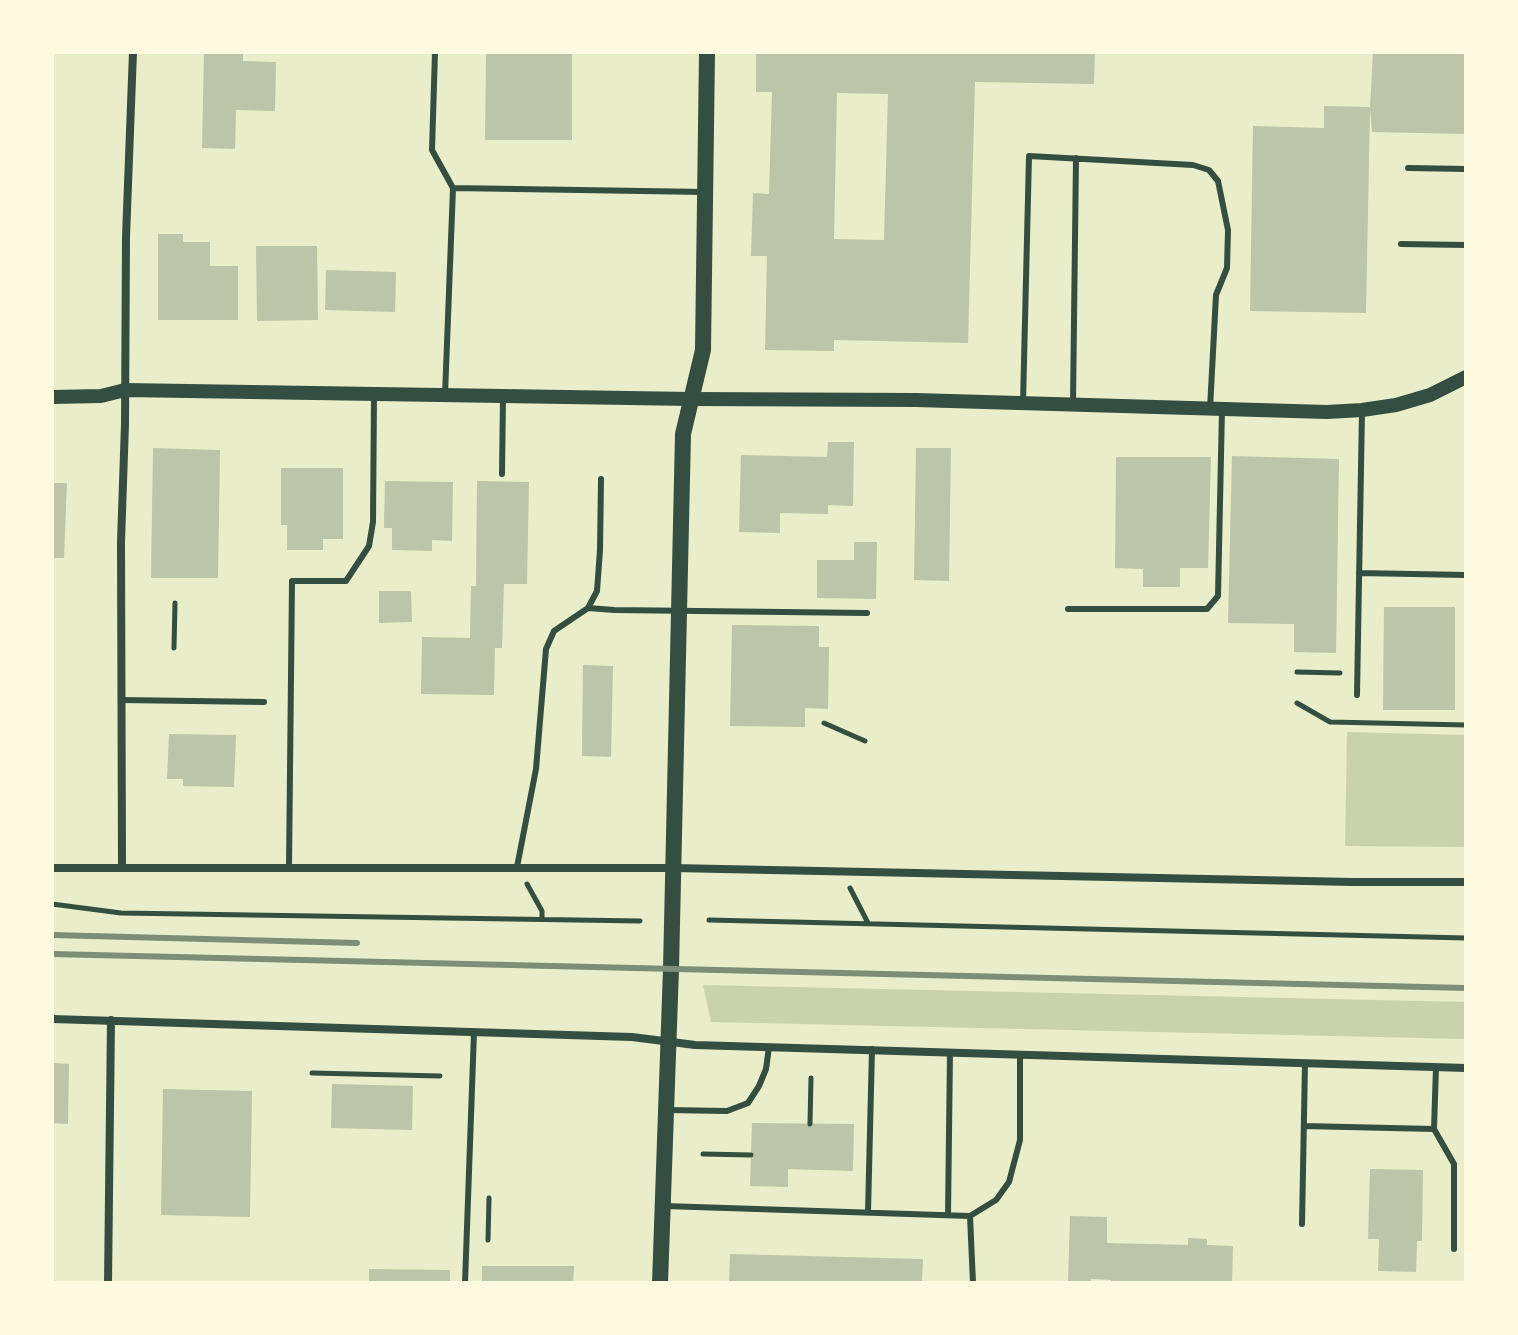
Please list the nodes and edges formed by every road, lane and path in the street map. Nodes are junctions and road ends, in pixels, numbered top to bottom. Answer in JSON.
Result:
{"nodes":[{"id":1,"x":133,"y":52,"type":"edge"},
{"id":2,"x":435,"y":52,"type":"edge"},
{"id":3,"x":707,"y":52,"type":"edge"},
{"id":4,"x":1076,"y":158,"type":"junction"},
{"id":5,"x":1408,"y":168,"type":"dead end"},
{"id":6,"x":1466,"y":169,"type":"edge"},
{"id":7,"x":453,"y":188,"type":"junction"},
{"id":8,"x":705,"y":192,"type":"junction"},
{"id":9,"x":1401,"y":244,"type":"dead end"},
{"id":10,"x":1466,"y":245,"type":"edge"},
{"id":11,"x":1466,"y":377,"type":"edge"},
{"id":12,"x":125,"y":390,"type":"junction"},
{"id":13,"x":374,"y":394,"type":"junction"},
{"id":14,"x":445,"y":395,"type":"junction"},
{"id":15,"x":503,"y":396,"type":"junction"},
{"id":16,"x":52,"y":397,"type":"edge"},
{"id":17,"x":691,"y":399,"type":"junction"},
{"id":18,"x":1023,"y":403,"type":"junction"},
{"id":19,"x":1073,"y":405,"type":"junction"},
{"id":20,"x":1216,"y":409,"type":"junction"},
{"id":21,"x":1362,"y":410,"type":"junction"},
{"id":22,"x":502,"y":474,"type":"dead end"},
{"id":23,"x":601,"y":479,"type":"dead end"},
{"id":24,"x":1359,"y":573,"type":"junction"},
{"id":25,"x":1466,"y":575,"type":"edge"},
{"id":26,"x":175,"y":603,"type":"dead end"},
{"id":27,"x":588,"y":608,"type":"junction"},
{"id":28,"x":1068,"y":609,"type":"dead end"},
{"id":29,"x":679,"y":610,"type":"junction"},
{"id":30,"x":867,"y":613,"type":"dead end"},
{"id":31,"x":174,"y":648,"type":"dead end"},
{"id":32,"x":1297,"y":672,"type":"dead end"},
{"id":33,"x":1340,"y":673,"type":"dead end"},
{"id":34,"x":1357,"y":695,"type":"dead end"},
{"id":35,"x":121,"y":700,"type":"junction"},
{"id":36,"x":264,"y":702,"type":"dead end"},
{"id":37,"x":1297,"y":703,"type":"dead end"},
{"id":38,"x":824,"y":723,"type":"dead end"},
{"id":39,"x":1466,"y":725,"type":"edge"},
{"id":40,"x":865,"y":741,"type":"dead end"},
{"id":41,"x":122,"y":867,"type":"junction"},
{"id":42,"x":289,"y":867,"type":"junction"},
{"id":43,"x":517,"y":867,"type":"junction"},
{"id":44,"x":52,"y":868,"type":"edge"},
{"id":45,"x":673,"y":868,"type":"junction"},
{"id":46,"x":842,"y":871,"type":"junction"},
{"id":47,"x":1466,"y":882,"type":"edge"},
{"id":48,"x":52,"y":904,"type":"edge"},
{"id":49,"x":542,"y":919,"type":"junction"},
{"id":50,"x":709,"y":920,"type":"dead end"},
{"id":51,"x":640,"y":921,"type":"dead end"},
{"id":52,"x":868,"y":923,"type":"junction"},
{"id":53,"x":1466,"y":938,"type":"edge"},
{"id":54,"x":52,"y":1019,"type":"edge"},
{"id":55,"x":111,"y":1020,"type":"junction"},
{"id":56,"x":474,"y":1032,"type":"junction"},
{"id":57,"x":669,"y":1042,"type":"junction"},
{"id":58,"x":769,"y":1047,"type":"junction"},
{"id":59,"x":872,"y":1049,"type":"junction"},
{"id":60,"x":950,"y":1052,"type":"junction"},
{"id":61,"x":1020,"y":1054,"type":"junction"},
{"id":62,"x":1305,"y":1063,"type":"junction"},
{"id":63,"x":1436,"y":1067,"type":"junction"},
{"id":64,"x":1466,"y":1068,"type":"edge"},
{"id":65,"x":312,"y":1073,"type":"dead end"},
{"id":66,"x":440,"y":1076,"type":"dead end"},
{"id":67,"x":811,"y":1078,"type":"dead end"},
{"id":68,"x":666,"y":1110,"type":"junction"},
{"id":69,"x":810,"y":1124,"type":"dead end"},
{"id":70,"x":1304,"y":1126,"type":"junction"},
{"id":71,"x":1434,"y":1129,"type":"junction"},
{"id":72,"x":703,"y":1154,"type":"dead end"},
{"id":73,"x":751,"y":1155,"type":"dead end"},
{"id":74,"x":489,"y":1198,"type":"dead end"},
{"id":75,"x":663,"y":1206,"type":"junction"},
{"id":76,"x":868,"y":1212,"type":"junction"},
{"id":77,"x":948,"y":1215,"type":"junction"},
{"id":78,"x":970,"y":1216,"type":"junction"},
{"id":79,"x":1302,"y":1224,"type":"dead end"},
{"id":80,"x":488,"y":1240,"type":"dead end"},
{"id":81,"x":1454,"y":1249,"type":"dead end"},
{"id":82,"x":108,"y":1283,"type":"edge"},
{"id":83,"x":465,"y":1283,"type":"edge"},
{"id":84,"x":660,"y":1283,"type":"edge"},
{"id":85,"x":973,"y":1283,"type":"edge"}],
"edges":[{"from":1,"to":12,"type":"street"},
{"from":2,"to":7,"type":"lane"},
{"from":3,"to":8,"type":"main road"},
{"from":4,"to":18,"type":"lane"},
{"from":4,"to":19,"type":"lane"},
{"from":4,"to":20,"type":"lane"},
{"from":5,"to":6,"type":"lane"},
{"from":7,"to":8,"type":"lane"},
{"from":7,"to":14,"type":"lane"},
{"from":8,"to":17,"type":"main road"},
{"from":9,"to":10,"type":"lane"},
{"from":11,"to":21,"type":"street"},
{"from":12,"to":13,"type":"street"},
{"from":12,"to":16,"type":"street"},
{"from":12,"to":35,"type":"street"},
{"from":13,"to":14,"type":"street"},
{"from":13,"to":42,"type":"lane"},
{"from":14,"to":15,"type":"street"},
{"from":15,"to":17,"type":"street"},
{"from":15,"to":22,"type":"lane"},
{"from":17,"to":18,"type":"street"},
{"from":17,"to":29,"type":"main road"},
{"from":18,"to":19,"type":"street"},
{"from":19,"to":20,"type":"street"},
{"from":20,"to":21,"type":"street"},
{"from":20,"to":28,"type":"lane"},
{"from":21,"to":24,"type":"lane"},
{"from":23,"to":27,"type":"lane"},
{"from":24,"to":25,"type":"lane"},
{"from":24,"to":34,"type":"lane"},
{"from":26,"to":31,"type":"path"},
{"from":27,"to":29,"type":"lane"},
{"from":27,"to":43,"type":"lane"},
{"from":29,"to":30,"type":"lane"},
{"from":29,"to":45,"type":"main road"},
{"from":32,"to":33,"type":"path"},
{"from":35,"to":36,"type":"lane"},
{"from":35,"to":41,"type":"street"},
{"from":37,"to":39,"type":"path"},
{"from":38,"to":40,"type":"path"},
{"from":41,"to":42,"type":"street"},
{"from":41,"to":44,"type":"street"},
{"from":42,"to":43,"type":"street"},
{"from":43,"to":45,"type":"street"},
{"from":43,"to":49,"type":"path"},
{"from":45,"to":46,"type":"street"},
{"from":45,"to":57,"type":"main road"},
{"from":46,"to":47,"type":"street"},
{"from":46,"to":52,"type":"path"},
{"from":48,"to":49,"type":"path"},
{"from":49,"to":51,"type":"path"},
{"from":50,"to":52,"type":"path"},
{"from":52,"to":53,"type":"path"},
{"from":54,"to":55,"type":"street"},
{"from":55,"to":56,"type":"street"},
{"from":55,"to":82,"type":"street"},
{"from":56,"to":57,"type":"street"},
{"from":56,"to":83,"type":"lane"},
{"from":57,"to":58,"type":"street"},
{"from":57,"to":68,"type":"main road"},
{"from":58,"to":59,"type":"street"},
{"from":58,"to":68,"type":"lane"},
{"from":59,"to":60,"type":"street"},
{"from":59,"to":76,"type":"lane"},
{"from":60,"to":61,"type":"street"},
{"from":60,"to":77,"type":"lane"},
{"from":61,"to":62,"type":"street"},
{"from":61,"to":78,"type":"lane"},
{"from":62,"to":63,"type":"street"},
{"from":62,"to":70,"type":"lane"},
{"from":63,"to":64,"type":"street"},
{"from":63,"to":71,"type":"lane"},
{"from":65,"to":66,"type":"path"},
{"from":67,"to":69,"type":"path"},
{"from":68,"to":75,"type":"main road"},
{"from":70,"to":71,"type":"lane"},
{"from":70,"to":79,"type":"lane"},
{"from":71,"to":81,"type":"lane"},
{"from":72,"to":73,"type":"path"},
{"from":74,"to":80,"type":"path"},
{"from":75,"to":76,"type":"lane"},
{"from":75,"to":84,"type":"main road"},
{"from":76,"to":77,"type":"lane"},
{"from":77,"to":78,"type":"lane"},
{"from":78,"to":85,"type":"lane"}]}
